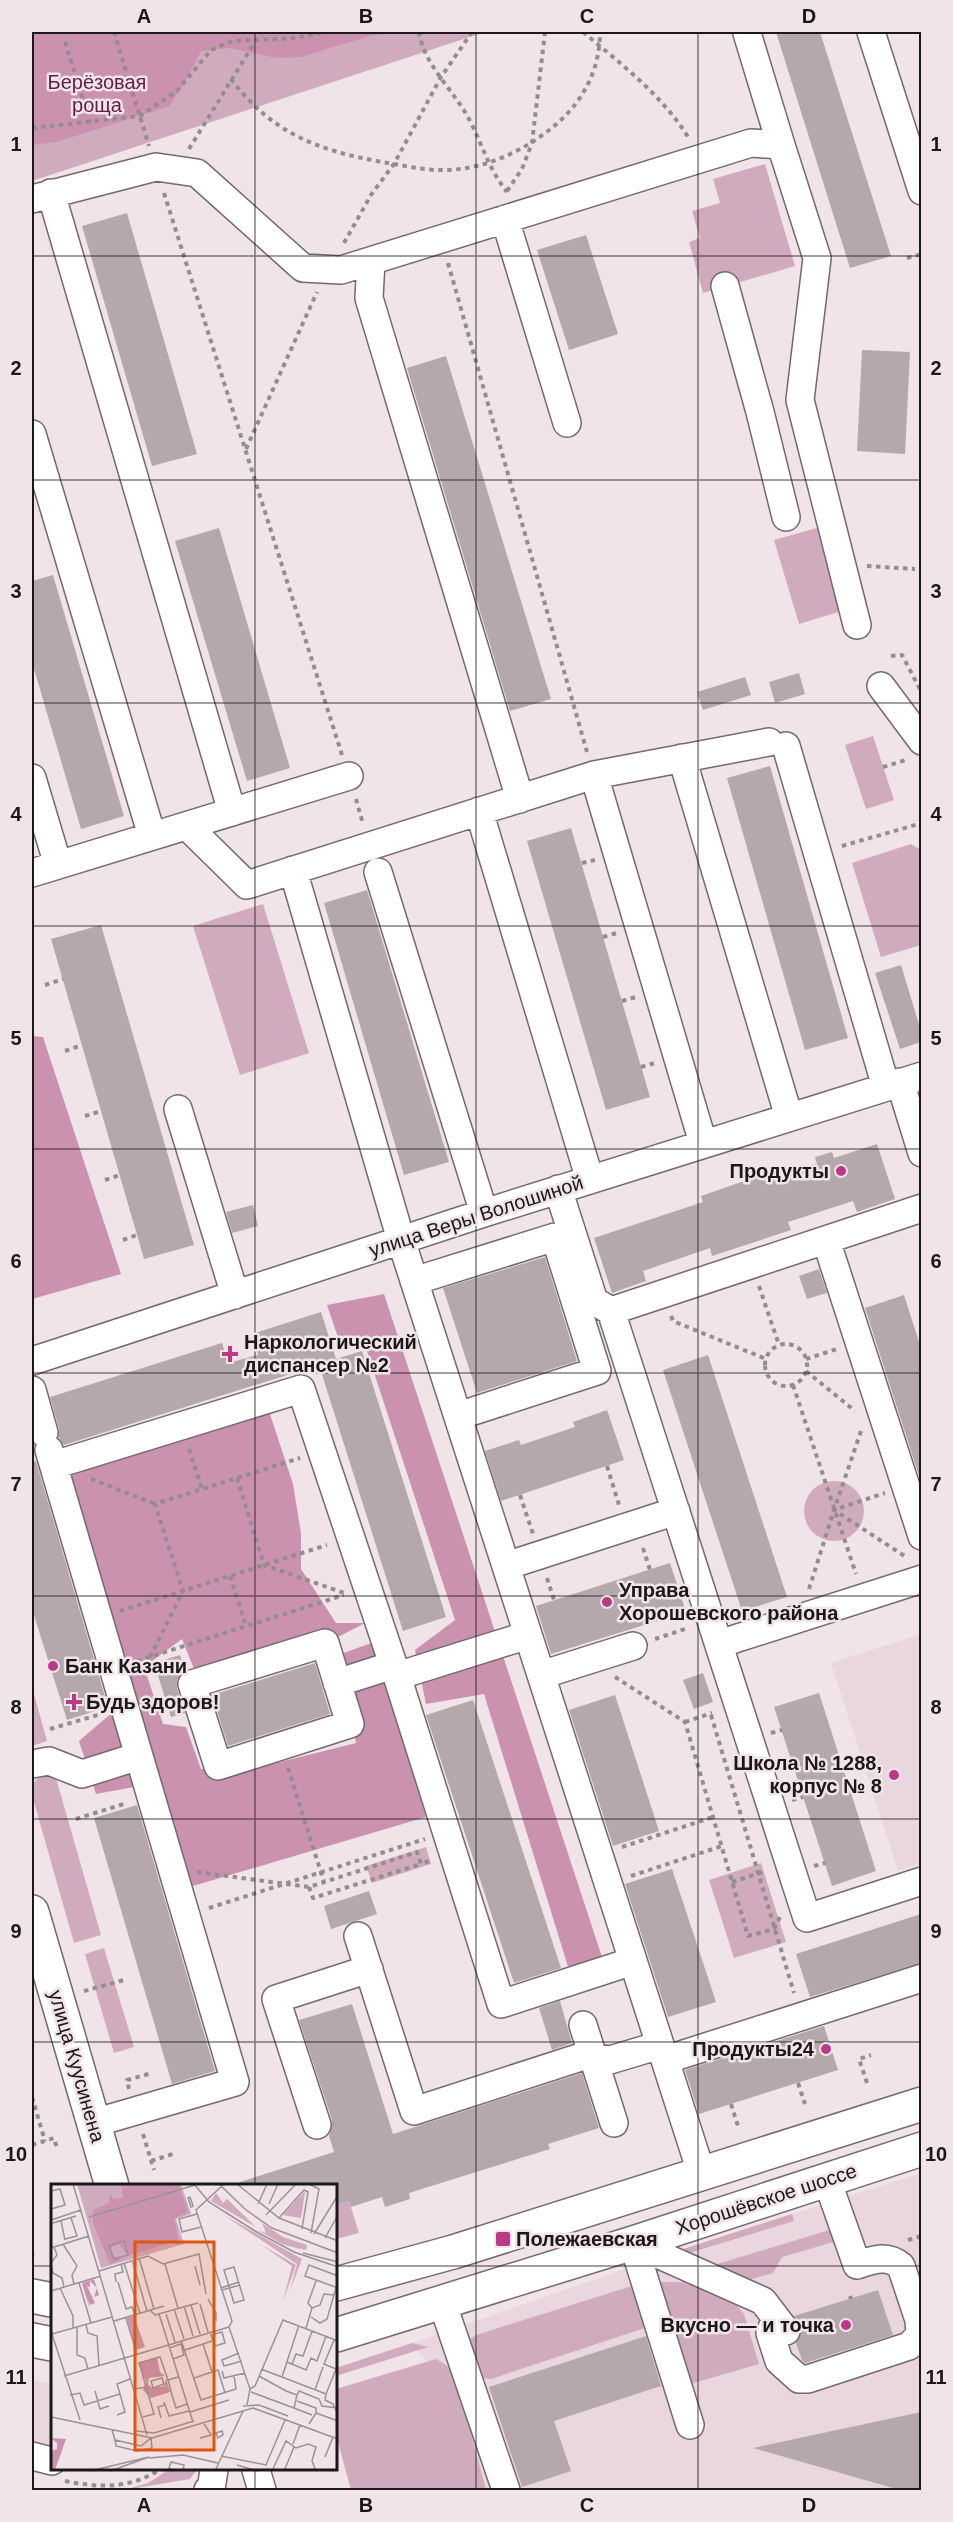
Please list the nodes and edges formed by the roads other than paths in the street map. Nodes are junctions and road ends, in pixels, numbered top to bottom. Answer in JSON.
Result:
{"nodes":[{"id":1,"x":871,"y":32,"type":"edge"},
{"id":2,"x":747,"y":33,"type":"dead end"},
{"id":3,"x":781,"y":145,"type":"junction"},
{"id":4,"x":921,"y":191,"type":"edge"},
{"id":5,"x":41,"y":196,"type":"edge"},
{"id":6,"x":509,"y":209,"type":"junction"},
{"id":7,"x":371,"y":261,"type":"junction"},
{"id":8,"x":725,"y":286,"type":"dead end"},
{"id":9,"x":567,"y":423,"type":"dead end"},
{"id":10,"x":32,"y":434,"type":"edge"},
{"id":11,"x":820,"y":484,"type":"junction"},
{"id":12,"x":857,"y":625,"type":"dead end"},
{"id":13,"x":881,"y":686,"type":"dead end"},
{"id":14,"x":917,"y":750,"type":"edge"},
{"id":15,"x":682,"y":758,"type":"junction"},
{"id":16,"x":594,"y":775,"type":"junction"},
{"id":17,"x":349,"y":776,"type":"road end"},
{"id":18,"x":32,"y":778,"type":"edge"},
{"id":19,"x":520,"y":799,"type":"junction"},
{"id":20,"x":480,"y":811,"type":"junction"},
{"id":21,"x":232,"y":812,"type":"junction"},
{"id":22,"x":186,"y":826,"type":"junction"},
{"id":23,"x":152,"y":836,"type":"junction"},
{"id":24,"x":58,"y":865,"type":"junction"},
{"id":25,"x":293,"y":870,"type":"junction"},
{"id":26,"x":378,"y":872,"type":"dead end"},
{"id":27,"x":32,"y":873,"type":"edge"},
{"id":28,"x":903,"y":1082,"type":"edge"},
{"id":29,"x":178,"y":1109,"type":"dead end"},
{"id":30,"x":789,"y":1117,"type":"junction"},
{"id":31,"x":918,"y":1127,"type":"edge"},
{"id":32,"x":704,"y":1143,"type":"junction"},
{"id":33,"x":921,"y":1154,"type":"edge"},
{"id":34,"x":590,"y":1180,"type":"junction"},
{"id":35,"x":558,"y":1189,"type":"junction"},
{"id":36,"x":921,"y":1208,"type":"edge"},
{"id":37,"x":484,"y":1213,"type":"junction"},
{"id":38,"x":401,"y":1240,"type":"junction"},
{"id":39,"x":826,"y":1240,"type":"junction"},
{"id":40,"x":422,"y":1278,"type":"junction"},
{"id":41,"x":235,"y":1295,"type":"junction"},
{"id":42,"x":611,"y":1311,"type":"junction"},
{"id":43,"x":32,"y":1361,"type":"edge"},
{"id":44,"x":32,"y":1389,"type":"edge"},
{"id":45,"x":466,"y":1413,"type":"junction"},
{"id":46,"x":49,"y":1449,"type":"junction"},
{"id":47,"x":676,"y":1511,"type":"junction"},
{"id":48,"x":918,"y":1559,"type":"edge"},
{"id":49,"x":506,"y":1566,"type":"junction"},
{"id":50,"x":715,"y":1633,"type":"junction"},
{"id":51,"x":528,"y":1635,"type":"junction"},
{"id":52,"x":633,"y":1646,"type":"road end"},
{"id":53,"x":395,"y":1670,"type":"junction"},
{"id":54,"x":541,"y":1675,"type":"junction"},
{"id":55,"x":337,"y":1683,"type":"junction"},
{"id":56,"x":139,"y":1756,"type":"junction"},
{"id":57,"x":32,"y":1764,"type":"edge"},
{"id":58,"x":921,"y":1881,"type":"edge"},
{"id":59,"x":32,"y":1912,"type":"edge"},
{"id":60,"x":358,"y":1936,"type":"dead end"},
{"id":61,"x":633,"y":1961,"type":"junction"},
{"id":62,"x":369,"y":1969,"type":"junction"},
{"id":63,"x":921,"y":1978,"type":"edge"},
{"id":64,"x":583,"y":2025,"type":"dead end"},
{"id":65,"x":663,"y":2053,"type":"junction"},
{"id":66,"x":593,"y":2056,"type":"junction"},
{"id":67,"x":921,"y":2104,"type":"edge"},
{"id":68,"x":94,"y":2123,"type":"junction"},
{"id":69,"x":614,"y":2123,"type":"dead end"},
{"id":70,"x":317,"y":2125,"type":"dead end"},
{"id":71,"x":921,"y":2149,"type":"edge"},
{"id":72,"x":702,"y":2175,"type":"junction"},
{"id":73,"x":827,"y":2180,"type":"junction"},
{"id":74,"x":111,"y":2184,"type":"edge"},
{"id":75,"x":633,"y":2243,"type":"junction"},
{"id":76,"x":338,"y":2283,"type":"edge"},
{"id":77,"x":442,"y":2302,"type":"junction"},
{"id":78,"x":338,"y":2334,"type":"edge"},
{"id":79,"x":32,"y":2340,"type":"edge"},
{"id":80,"x":51,"y":2344,"type":"edge"},
{"id":81,"x":690,"y":2425,"type":"dead end"},
{"id":82,"x":32,"y":2457,"type":"edge"},
{"id":83,"x":51,"y":2468,"type":"edge"},
{"id":84,"x":214,"y":2471,"type":"edge"},
{"id":85,"x":257,"y":2471,"type":"edge"},
{"id":86,"x":208,"y":2490,"type":"edge"},
{"id":87,"x":262,"y":2490,"type":"edge"},
{"id":88,"x":506,"y":2490,"type":"edge"}],
"edges":[{"from":1,"to":4,"type":"street"},
{"from":2,"to":3,"type":"street"},
{"from":3,"to":6,"type":"street"},
{"from":3,"to":11,"type":"street"},
{"from":5,"to":7,"type":"street"},
{"from":5,"to":21,"type":"street"},
{"from":6,"to":7,"type":"street"},
{"from":6,"to":9,"type":"street"},
{"from":7,"to":19,"type":"street"},
{"from":8,"to":11,"type":"street"},
{"from":10,"to":23,"type":"street"},
{"from":11,"to":12,"type":"street"},
{"from":13,"to":14,"type":"street"},
{"from":15,"to":16,"type":"street"},
{"from":15,"to":28,"type":"street"},
{"from":15,"to":30,"type":"street"},
{"from":16,"to":19,"type":"street"},
{"from":16,"to":32,"type":"street"},
{"from":17,"to":21,"type":"street"},
{"from":18,"to":24,"type":"street"},
{"from":19,"to":20,"type":"street"},
{"from":20,"to":25,"type":"street"},
{"from":20,"to":34,"type":"street"},
{"from":21,"to":22,"type":"street"},
{"from":22,"to":23,"type":"street"},
{"from":22,"to":25,"type":"street"},
{"from":23,"to":24,"type":"street"},
{"from":24,"to":27,"type":"street"},
{"from":25,"to":38,"type":"street"},
{"from":26,"to":37,"type":"street"},
{"from":28,"to":30,"type":"street","name":"улица Веры Волошиной"},
{"from":28,"to":31,"type":"street"},
{"from":29,"to":41,"type":"street"},
{"from":30,"to":32,"type":"street","name":"улица Веры Волошиной"},
{"from":31,"to":33,"type":"street"},
{"from":32,"to":34,"type":"street","name":"улица Веры Волошиной"},
{"from":34,"to":35,"type":"street","name":"улица Веры Волошиной"},
{"from":35,"to":37,"type":"street","name":"улица Веры Волошиной"},
{"from":35,"to":42,"type":"street"},
{"from":36,"to":39,"type":"street"},
{"from":37,"to":38,"type":"street","name":"улица Веры Волошиной"},
{"from":38,"to":40,"type":"street"},
{"from":38,"to":41,"type":"street","name":"улица Веры Волошиной"},
{"from":39,"to":42,"type":"street"},
{"from":39,"to":48,"type":"street"},
{"from":40,"to":45,"type":"street"},
{"from":40,"to":45,"type":"street"},
{"from":41,"to":43,"type":"street","name":"улица Веры Волошиной"},
{"from":42,"to":47,"type":"street"},
{"from":44,"to":46,"type":"street"},
{"from":45,"to":49,"type":"street"},
{"from":46,"to":53,"type":"street"},
{"from":46,"to":56,"type":"street"},
{"from":47,"to":49,"type":"street"},
{"from":47,"to":50,"type":"street"},
{"from":48,"to":50,"type":"street"},
{"from":49,"to":51,"type":"street"},
{"from":50,"to":58,"type":"street"},
{"from":51,"to":53,"type":"street"},
{"from":51,"to":54,"type":"street"},
{"from":52,"to":54,"type":"street"},
{"from":53,"to":55,"type":"street"},
{"from":53,"to":61,"type":"street"},
{"from":54,"to":61,"type":"street"},
{"from":55,"to":55,"type":"street"},
{"from":56,"to":57,"type":"street"},
{"from":56,"to":68,"type":"street"},
{"from":59,"to":68,"type":"main road","name":"улица Куусинена"},
{"from":60,"to":62,"type":"street"},
{"from":61,"to":65,"type":"street"},
{"from":62,"to":66,"type":"street"},
{"from":62,"to":70,"type":"street"},
{"from":63,"to":65,"type":"street"},
{"from":64,"to":66,"type":"street"},
{"from":65,"to":66,"type":"street"},
{"from":65,"to":72,"type":"street"},
{"from":66,"to":69,"type":"street"},
{"from":67,"to":72,"type":"main road"},
{"from":68,"to":74,"type":"main road","name":"улица Куусинена"},
{"from":71,"to":73,"type":"main road","name":"Хорошёвское шоссе"},
{"from":72,"to":76,"type":"main road"},
{"from":73,"to":75,"type":"main road","name":"Хорошёвское шоссе"},
{"from":73,"to":75,"type":"street"},
{"from":75,"to":77,"type":"main road","name":"Хорошёвское шоссе"},
{"from":75,"to":81,"type":"street"},
{"from":77,"to":78,"type":"main road","name":"Хорошёвское шоссе"},
{"from":77,"to":88,"type":"street"},
{"from":79,"to":80,"type":"main road"},
{"from":82,"to":83,"type":"street"},
{"from":84,"to":86,"type":"street"},
{"from":85,"to":87,"type":"street"}]}
